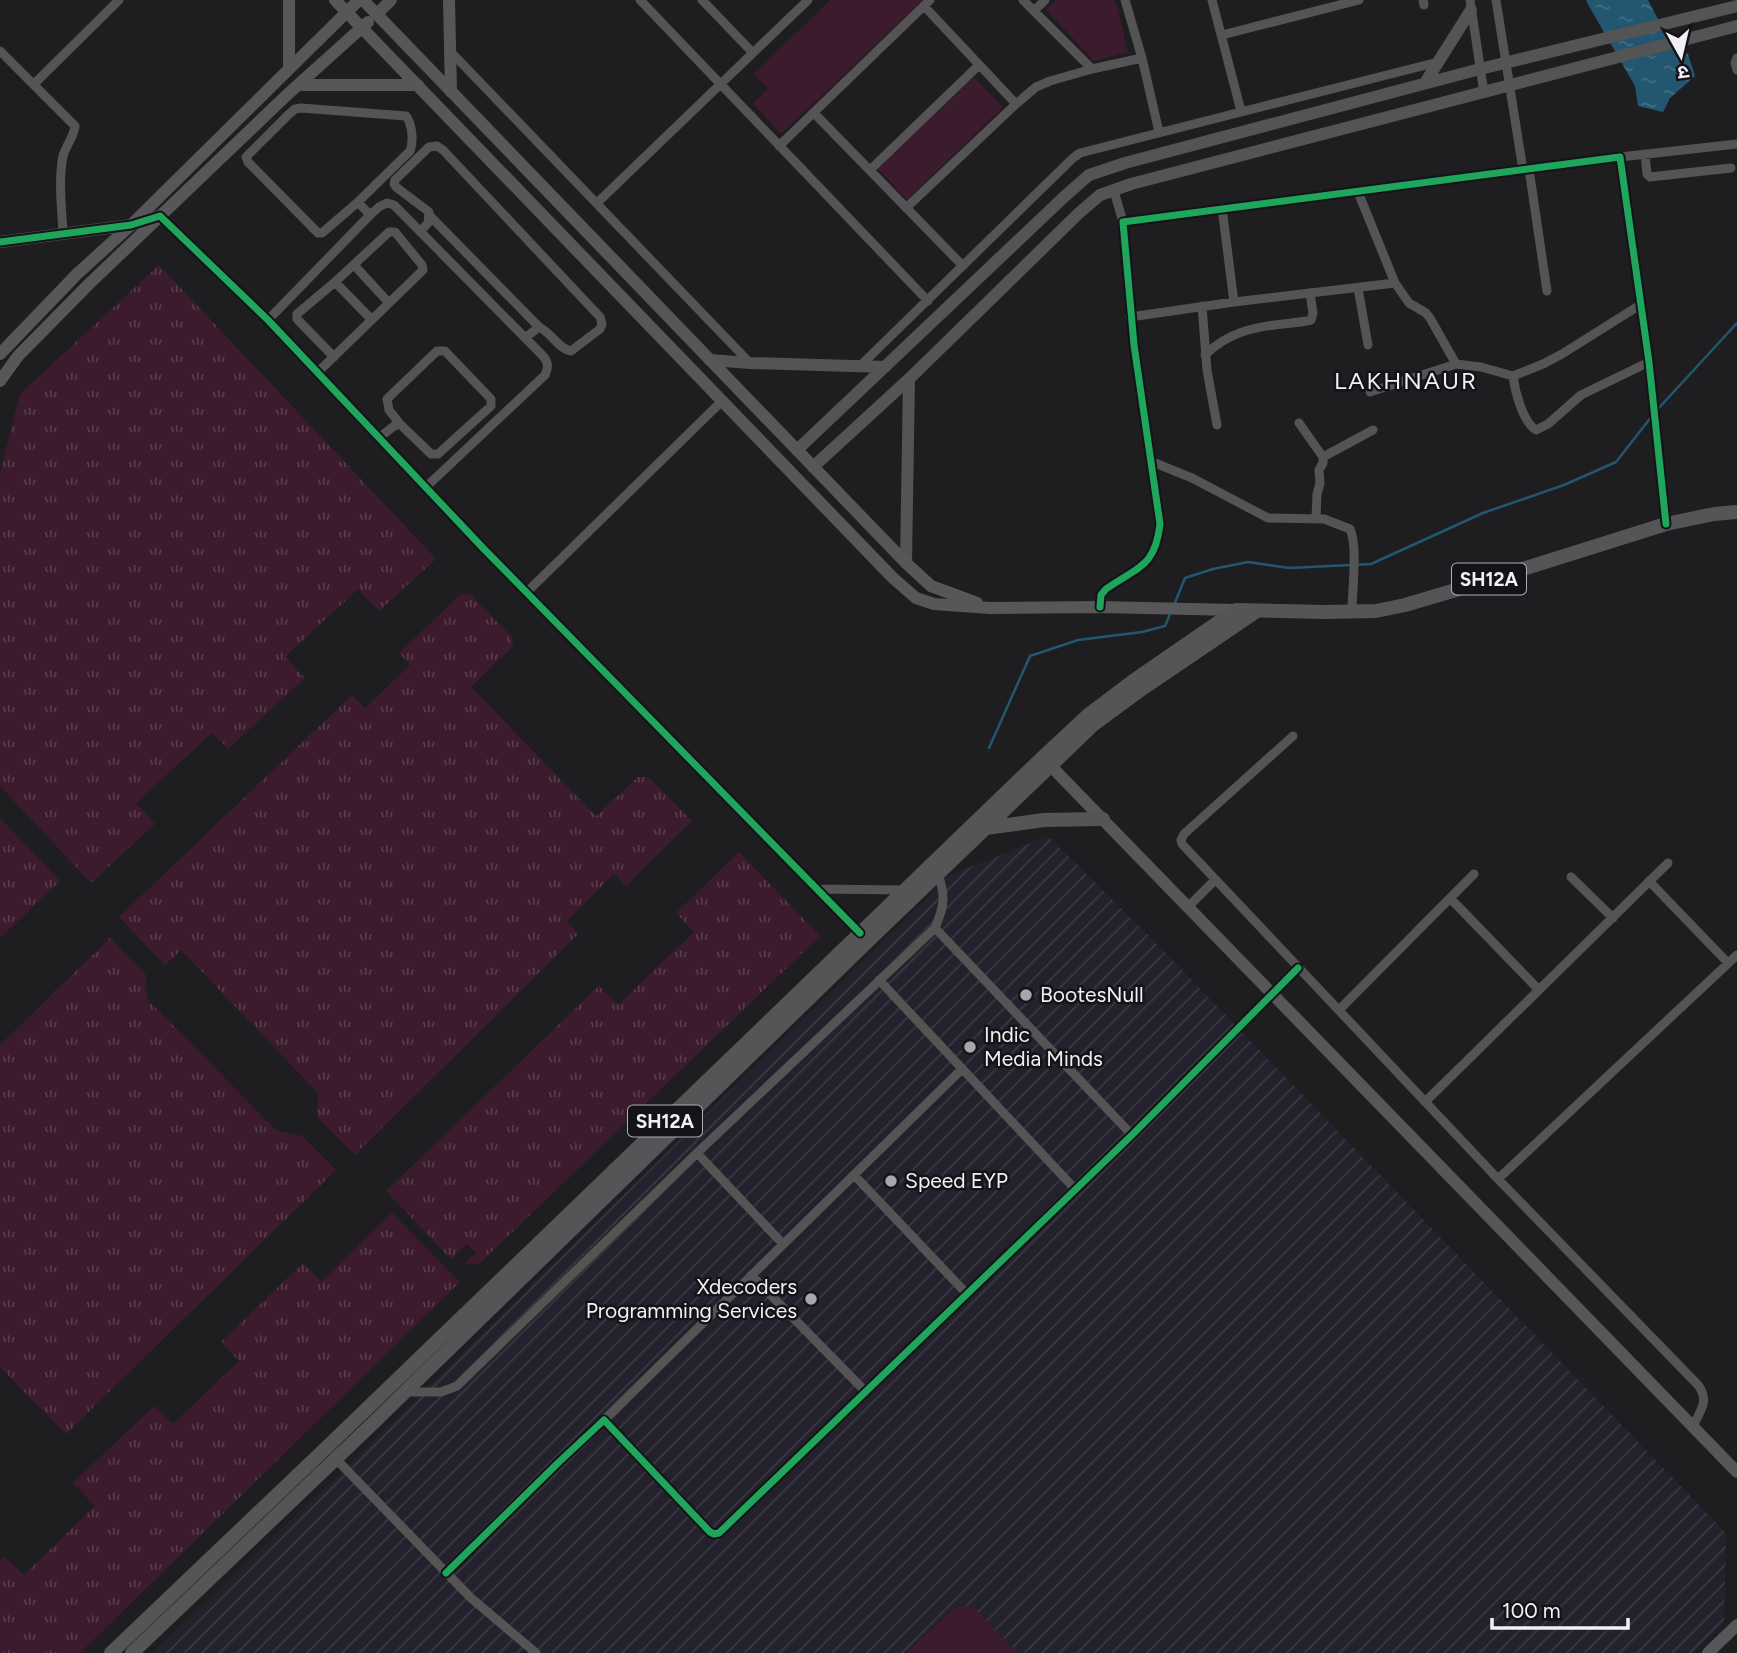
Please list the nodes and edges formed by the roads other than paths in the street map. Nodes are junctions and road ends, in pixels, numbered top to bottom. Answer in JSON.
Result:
{"nodes":[{"id":1,"x":120,"y":0,"type":"edge"},
{"id":2,"x":289,"y":0,"type":"edge"},
{"id":3,"x":335,"y":0,"type":"edge"},
{"id":4,"x":361,"y":0,"type":"edge"},
{"id":5,"x":391,"y":0,"type":"edge"},
{"id":6,"x":449,"y":0,"type":"edge"},
{"id":7,"x":640,"y":0,"type":"edge"},
{"id":8,"x":702,"y":0,"type":"edge"},
{"id":9,"x":808,"y":0,"type":"edge"},
{"id":10,"x":1023,"y":0,"type":"edge"},
{"id":11,"x":1045,"y":0,"type":"edge"},
{"id":12,"x":1125,"y":0,"type":"edge"},
{"id":13,"x":1212,"y":0,"type":"edge"},
{"id":14,"x":1359,"y":0,"type":"edge"},
{"id":15,"x":1496,"y":0,"type":"edge"},
{"id":16,"x":1346,"y":1,"type":"edge"},
{"id":17,"x":927,"y":3,"type":"edge"},
{"id":18,"x":1471,"y":5,"type":"edge"},
{"id":19,"x":1737,"y":5,"type":"edge"},
{"id":20,"x":1034,"y":11,"type":"junction"},
{"id":21,"x":347,"y":12,"type":"junction"},
{"id":22,"x":377,"y":14,"type":"junction"},
{"id":23,"x":1737,"y":26,"type":"edge"},
{"id":24,"x":362,"y":27,"type":"junction"},
{"id":25,"x":1222,"y":35,"type":"junction"},
{"id":26,"x":0,"y":51,"type":"edge"},
{"id":27,"x":450,"y":51,"type":"junction"},
{"id":28,"x":753,"y":53,"type":"junction"},
{"id":29,"x":1142,"y":58,"type":"junction"},
{"id":30,"x":1737,"y":58,"type":"edge"},
{"id":31,"x":1438,"y":62,"type":"junction"},
{"id":32,"x":1505,"y":63,"type":"junction"},
{"id":33,"x":979,"y":65,"type":"junction"},
{"id":34,"x":289,"y":68,"type":"junction"},
{"id":35,"x":1092,"y":69,"type":"junction"},
{"id":36,"x":1480,"y":69,"type":"junction"},
{"id":37,"x":1737,"y":70,"type":"edge"},
{"id":38,"x":1425,"y":83,"type":"junction"},
{"id":39,"x":34,"y":84,"type":"junction"},
{"id":40,"x":298,"y":85,"type":"junction"},
{"id":41,"x":418,"y":85,"type":"junction"},
{"id":42,"x":720,"y":85,"type":"junction"},
{"id":43,"x":1509,"y":86,"type":"junction"},
{"id":44,"x":1327,"y":90,"type":"junction"},
{"id":45,"x":451,"y":92,"type":"junction"},
{"id":46,"x":1485,"y":93,"type":"junction"},
{"id":47,"x":1016,"y":104,"type":"junction"},
{"id":48,"x":1328,"y":109,"type":"junction"},
{"id":49,"x":1241,"y":111,"type":"junction"},
{"id":50,"x":814,"y":113,"type":"junction"},
{"id":51,"x":1159,"y":132,"type":"junction"},
{"id":52,"x":1737,"y":144,"type":"edge"},
{"id":53,"x":779,"y":146,"type":"junction"},
{"id":54,"x":1645,"y":154,"type":"junction"},
{"id":55,"x":1620,"y":157,"type":"junction"},
{"id":56,"x":1731,"y":168,"type":"dead end"},
{"id":57,"x":1526,"y":169,"type":"junction"},
{"id":58,"x":870,"y":170,"type":"junction"},
{"id":59,"x":1114,"y":191,"type":"junction"},
{"id":60,"x":1358,"y":192,"type":"junction"},
{"id":61,"x":358,"y":202,"type":"junction"},
{"id":62,"x":597,"y":202,"type":"junction"},
{"id":63,"x":906,"y":208,"type":"junction"},
{"id":64,"x":1222,"y":208,"type":"junction"},
{"id":65,"x":370,"y":215,"type":"junction"},
{"id":66,"x":160,"y":216,"type":"junction"},
{"id":67,"x":430,"y":216,"type":"junction"},
{"id":68,"x":1123,"y":222,"type":"junction"},
{"id":69,"x":131,"y":225,"type":"junction"},
{"id":70,"x":420,"y":232,"type":"junction"},
{"id":71,"x":64,"y":234,"type":"junction"},
{"id":72,"x":0,"y":242,"type":"edge"},
{"id":73,"x":354,"y":265,"type":"junction"},
{"id":74,"x":963,"y":266,"type":"junction"},
{"id":75,"x":335,"y":282,"type":"junction"},
{"id":76,"x":1395,"y":283,"type":"junction"},
{"id":77,"x":1358,"y":288,"type":"junction"},
{"id":78,"x":1547,"y":291,"type":"dead end"},
{"id":79,"x":1310,"y":293,"type":"junction"},
{"id":80,"x":928,"y":301,"type":"junction"},
{"id":81,"x":1234,"y":302,"type":"junction"},
{"id":82,"x":389,"y":303,"type":"junction"},
{"id":83,"x":1640,"y":305,"type":"junction"},
{"id":84,"x":1202,"y":306,"type":"junction"},
{"id":85,"x":1130,"y":317,"type":"junction"},
{"id":86,"x":268,"y":320,"type":"junction"},
{"id":87,"x":372,"y":320,"type":"junction"},
{"id":88,"x":540,"y":327,"type":"junction"},
{"id":89,"x":525,"y":338,"type":"junction"},
{"id":90,"x":1368,"y":345,"type":"dead end"},
{"id":91,"x":0,"y":354,"type":"edge"},
{"id":92,"x":1205,"y":355,"type":"junction"},
{"id":93,"x":334,"y":357,"type":"junction"},
{"id":94,"x":710,"y":360,"type":"junction"},
{"id":95,"x":1649,"y":362,"type":"junction"},
{"id":96,"x":750,"y":363,"type":"junction"},
{"id":97,"x":1456,"y":363,"type":"junction"},
{"id":98,"x":860,"y":366,"type":"junction"},
{"id":99,"x":885,"y":367,"type":"junction"},
{"id":100,"x":318,"y":372,"type":"junction"},
{"id":101,"x":1513,"y":376,"type":"junction"},
{"id":102,"x":909,"y":379,"type":"junction"},
{"id":103,"x":0,"y":381,"type":"edge"},
{"id":104,"x":1370,"y":392,"type":"dead end"},
{"id":105,"x":722,"y":401,"type":"junction"},
{"id":106,"x":1299,"y":423,"type":"dead end"},
{"id":107,"x":400,"y":424,"type":"junction"},
{"id":108,"x":1217,"y":425,"type":"dead end"},
{"id":109,"x":1373,"y":430,"type":"dead end"},
{"id":110,"x":379,"y":438,"type":"junction"},
{"id":111,"x":797,"y":450,"type":"junction"},
{"id":112,"x":1323,"y":457,"type":"junction"},
{"id":113,"x":1150,"y":461,"type":"junction"},
{"id":114,"x":813,"y":467,"type":"junction"},
{"id":115,"x":426,"y":487,"type":"junction"},
{"id":116,"x":1737,"y":512,"type":"edge"},
{"id":117,"x":1316,"y":519,"type":"junction"},
{"id":118,"x":1666,"y":524,"type":"junction"},
{"id":119,"x":906,"y":563,"type":"junction"},
{"id":120,"x":527,"y":592,"type":"junction"},
{"id":121,"x":1100,"y":607,"type":"junction"},
{"id":122,"x":990,"y":608,"type":"junction"},
{"id":123,"x":1236,"y":610,"type":"junction"},
{"id":124,"x":1257,"y":611,"type":"junction"},
{"id":125,"x":1352,"y":612,"type":"junction"},
{"id":126,"x":1293,"y":736,"type":"dead end"},
{"id":127,"x":1047,"y":761,"type":"junction"},
{"id":128,"x":1103,"y":819,"type":"junction"},
{"id":129,"x":985,"y":829,"type":"junction"},
{"id":130,"x":1668,"y":863,"type":"dead end"},
{"id":131,"x":938,"y":874,"type":"junction"},
{"id":132,"x":1474,"y":874,"type":"dead end"},
{"id":133,"x":1571,"y":877,"type":"dead end"},
{"id":134,"x":1215,"y":880,"type":"junction"},
{"id":135,"x":1649,"y":881,"type":"junction"},
{"id":136,"x":817,"y":889,"type":"junction"},
{"id":137,"x":905,"y":890,"type":"junction"},
{"id":138,"x":1450,"y":898,"type":"junction"},
{"id":139,"x":1188,"y":907,"type":"junction"},
{"id":140,"x":1613,"y":918,"type":"junction"},
{"id":141,"x":935,"y":928,"type":"junction"},
{"id":142,"x":864,"y":937,"type":"junction"},
{"id":143,"x":1737,"y":955,"type":"edge"},
{"id":144,"x":1728,"y":963,"type":"junction"},
{"id":145,"x":1298,"y":968,"type":"junction"},
{"id":146,"x":879,"y":980,"type":"junction"},
{"id":147,"x":1539,"y":990,"type":"junction"},
{"id":148,"x":1272,"y":993,"type":"junction"},
{"id":149,"x":1339,"y":1010,"type":"junction"},
{"id":150,"x":962,"y":1069,"type":"junction"},
{"id":151,"x":1425,"y":1102,"type":"junction"},
{"id":152,"x":1132,"y":1135,"type":"junction"},
{"id":153,"x":697,"y":1153,"type":"junction"},
{"id":154,"x":854,"y":1175,"type":"junction"},
{"id":155,"x":1498,"y":1179,"type":"junction"},
{"id":156,"x":1076,"y":1189,"type":"junction"},
{"id":157,"x":782,"y":1243,"type":"junction"},
{"id":158,"x":751,"y":1276,"type":"junction"},
{"id":159,"x":967,"y":1294,"type":"junction"},
{"id":160,"x":406,"y":1391,"type":"junction"},
{"id":161,"x":866,"y":1392,"type":"junction"},
{"id":162,"x":604,"y":1420,"type":"junction"},
{"id":163,"x":1693,"y":1426,"type":"junction"},
{"id":164,"x":331,"y":1453,"type":"junction"},
{"id":165,"x":1737,"y":1472,"type":"edge"},
{"id":166,"x":446,"y":1573,"type":"junction"},
{"id":167,"x":1737,"y":1625,"type":"edge"},
{"id":168,"x":111,"y":1653,"type":"edge"},
{"id":169,"x":132,"y":1653,"type":"edge"},
{"id":170,"x":536,"y":1653,"type":"edge"},
{"id":171,"x":1708,"y":1653,"type":"edge"}],
"edges":[{"from":1,"to":39,"type":"street"},
{"from":2,"to":34,"type":"main road"},
{"from":3,"to":21,"type":"main road"},
{"from":4,"to":21,"type":"main road"},
{"from":4,"to":22,"type":"main road"},
{"from":5,"to":22,"type":"street"},
{"from":6,"to":27,"type":"main road"},
{"from":7,"to":42,"type":"street"},
{"from":8,"to":28,"type":"street"},
{"from":9,"to":28,"type":"street"},
{"from":10,"to":20,"type":"street"},
{"from":11,"to":20,"type":"street"},
{"from":12,"to":29,"type":"street"},
{"from":13,"to":25,"type":"street"},
{"from":14,"to":16,"type":"street"},
{"from":15,"to":32,"type":"street"},
{"from":16,"to":25,"type":"street"},
{"from":17,"to":33,"type":"street"},
{"from":17,"to":50,"type":"street"},
{"from":18,"to":31,"type":"street"},
{"from":18,"to":36,"type":"street"},
{"from":19,"to":32,"type":"street"},
{"from":20,"to":35,"type":"street"},
{"from":21,"to":24,"type":"main road"},
{"from":21,"to":34,"type":"main road"},
{"from":22,"to":24,"type":"main road"},
{"from":22,"to":45,"type":"main road"},
{"from":23,"to":43,"type":"street"},
{"from":24,"to":40,"type":"main road"},
{"from":24,"to":41,"type":"main road"},
{"from":25,"to":49,"type":"street"},
{"from":26,"to":39,"type":"street"},
{"from":27,"to":45,"type":"main road"},
{"from":27,"to":62,"type":"street"},
{"from":28,"to":42,"type":"street"},
{"from":29,"to":35,"type":"street"},
{"from":29,"to":51,"type":"street"},
{"from":30,"to":37,"type":"street"},
{"from":31,"to":38,"type":"street"},
{"from":31,"to":44,"type":"street"},
{"from":32,"to":36,"type":"street"},
{"from":32,"to":43,"type":"street"},
{"from":33,"to":47,"type":"street"},
{"from":33,"to":58,"type":"street"},
{"from":34,"to":69,"type":"main road"},
{"from":35,"to":47,"type":"street"},
{"from":36,"to":38,"type":"street"},
{"from":36,"to":46,"type":"street"},
{"from":38,"to":48,"type":"street"},
{"from":39,"to":71,"type":"street"},
{"from":40,"to":41,"type":"main road"},
{"from":40,"to":66,"type":"main road"},
{"from":41,"to":105,"type":"main road"},
{"from":42,"to":53,"type":"street"},
{"from":42,"to":62,"type":"street"},
{"from":43,"to":46,"type":"street"},
{"from":43,"to":57,"type":"street"},
{"from":44,"to":48,"type":"street"},
{"from":44,"to":49,"type":"street"},
{"from":45,"to":94,"type":"main road"},
{"from":46,"to":59,"type":"street"},
{"from":47,"to":63,"type":"street"},
{"from":48,"to":99,"type":"street"},
{"from":49,"to":51,"type":"street"},
{"from":50,"to":53,"type":"street"},
{"from":50,"to":58,"type":"street"},
{"from":51,"to":74,"type":"street"},
{"from":52,"to":54,"type":"street"},
{"from":53,"to":80,"type":"street"},
{"from":54,"to":55,"type":"street"},
{"from":54,"to":56,"type":"street"},
{"from":55,"to":57,"type":"street"},
{"from":55,"to":83,"type":"street"},
{"from":57,"to":60,"type":"street"},
{"from":57,"to":78,"type":"street"},
{"from":58,"to":63,"type":"street"},
{"from":59,"to":68,"type":"street"},
{"from":59,"to":102,"type":"street"},
{"from":60,"to":64,"type":"street"},
{"from":60,"to":76,"type":"street"},
{"from":61,"to":61,"type":"street"},
{"from":61,"to":65,"type":"street"},
{"from":62,"to":96,"type":"street"},
{"from":63,"to":74,"type":"street"},
{"from":64,"to":68,"type":"street"},
{"from":64,"to":81,"type":"street"},
{"from":65,"to":70,"type":"street"},
{"from":65,"to":86,"type":"street"},
{"from":66,"to":69,"type":"street"},
{"from":66,"to":86,"type":"street"},
{"from":66,"to":103,"type":"main road"},
{"from":67,"to":70,"type":"street"},
{"from":67,"to":88,"type":"street"},
{"from":67,"to":88,"type":"street"},
{"from":68,"to":85,"type":"street"},
{"from":69,"to":71,"type":"street"},
{"from":69,"to":91,"type":"main road"},
{"from":70,"to":89,"type":"street"},
{"from":71,"to":72,"type":"street"},
{"from":73,"to":75,"type":"street"},
{"from":73,"to":82,"type":"street"},
{"from":73,"to":82,"type":"street"},
{"from":74,"to":80,"type":"street"},
{"from":75,"to":87,"type":"street"},
{"from":75,"to":93,"type":"street"},
{"from":76,"to":77,"type":"street"},
{"from":76,"to":97,"type":"street"},
{"from":77,"to":79,"type":"street"},
{"from":77,"to":90,"type":"street"},
{"from":79,"to":81,"type":"street"},
{"from":79,"to":92,"type":"street"},
{"from":80,"to":98,"type":"street"},
{"from":81,"to":84,"type":"street"},
{"from":82,"to":87,"type":"street"},
{"from":83,"to":95,"type":"street"},
{"from":83,"to":101,"type":"street"},
{"from":84,"to":85,"type":"street"},
{"from":84,"to":92,"type":"street"},
{"from":85,"to":113,"type":"street"},
{"from":86,"to":100,"type":"street"},
{"from":87,"to":93,"type":"street"},
{"from":88,"to":89,"type":"street"},
{"from":89,"to":115,"type":"street"},
{"from":92,"to":108,"type":"street"},
{"from":93,"to":100,"type":"street"},
{"from":94,"to":96,"type":"street"},
{"from":94,"to":111,"type":"main road"},
{"from":95,"to":101,"type":"street"},
{"from":95,"to":118,"type":"street"},
{"from":96,"to":98,"type":"street"},
{"from":97,"to":101,"type":"street"},
{"from":97,"to":104,"type":"street"},
{"from":98,"to":99,"type":"street"},
{"from":99,"to":111,"type":"street"},
{"from":100,"to":110,"type":"street"},
{"from":102,"to":114,"type":"street"},
{"from":102,"to":119,"type":"street"},
{"from":105,"to":120,"type":"street"},
{"from":105,"to":122,"type":"main road"},
{"from":106,"to":112,"type":"street"},
{"from":107,"to":107,"type":"street"},
{"from":107,"to":110,"type":"street"},
{"from":109,"to":112,"type":"street"},
{"from":110,"to":115,"type":"street"},
{"from":111,"to":114,"type":"main road"},
{"from":112,"to":117,"type":"street"},
{"from":113,"to":117,"type":"street"},
{"from":113,"to":121,"type":"street"},
{"from":114,"to":119,"type":"main road"},
{"from":115,"to":120,"type":"street"},
{"from":116,"to":118,"type":"main road","name":"SH12A","number":"SH12A"},
{"from":117,"to":125,"type":"street"},
{"from":118,"to":125,"type":"main road","name":"SH12A","number":"SH12A"},
{"from":119,"to":122,"type":"main road"},
{"from":120,"to":136,"type":"street"},
{"from":121,"to":122,"type":"main road"},
{"from":121,"to":123,"type":"main road"},
{"from":123,"to":124,"type":"main road","name":"SH12A","number":"SH12A"},
{"from":123,"to":127,"type":"main road","number":"SH12A"},
{"from":124,"to":125,"type":"main road","name":"SH12A","number":"SH12A"},
{"from":124,"to":127,"type":"main road","number":"SH12A"},
{"from":126,"to":134,"type":"street"},
{"from":127,"to":128,"type":"main road"},
{"from":127,"to":129,"type":"main road","number":"SH12A"},
{"from":127,"to":137,"type":"main road","number":"SH12A"},
{"from":128,"to":129,"type":"main road"},
{"from":128,"to":139,"type":"main road"},
{"from":129,"to":131,"type":"main road","number":"SH12A"},
{"from":130,"to":135,"type":"street"},
{"from":131,"to":141,"type":"street"},
{"from":131,"to":142,"type":"main road","number":"SH12A"},
{"from":132,"to":138,"type":"street"},
{"from":133,"to":140,"type":"street"},
{"from":134,"to":139,"type":"street"},
{"from":134,"to":145,"type":"street"},
{"from":135,"to":140,"type":"street"},
{"from":135,"to":144,"type":"street"},
{"from":136,"to":137,"type":"street"},
{"from":136,"to":142,"type":"street"},
{"from":137,"to":142,"type":"main road","number":"SH12A"},
{"from":138,"to":147,"type":"street"},
{"from":138,"to":149,"type":"street"},
{"from":139,"to":148,"type":"main road"},
{"from":140,"to":147,"type":"street"},
{"from":141,"to":146,"type":"street"},
{"from":141,"to":152,"type":"street"},
{"from":142,"to":160,"type":"main road","number":"SH12A"},
{"from":142,"to":164,"type":"main road","number":"SH12A"},
{"from":143,"to":144,"type":"street"},
{"from":144,"to":155,"type":"street"},
{"from":145,"to":148,"type":"street"},
{"from":145,"to":149,"type":"street"},
{"from":146,"to":150,"type":"street"},
{"from":146,"to":153,"type":"street"},
{"from":147,"to":151,"type":"street"},
{"from":148,"to":152,"type":"street"},
{"from":148,"to":163,"type":"main road"},
{"from":149,"to":151,"type":"street"},
{"from":150,"to":154,"type":"street"},
{"from":150,"to":156,"type":"street"},
{"from":151,"to":155,"type":"street"},
{"from":152,"to":156,"type":"street"},
{"from":153,"to":157,"type":"street"},
{"from":153,"to":160,"type":"street"},
{"from":154,"to":157,"type":"street"},
{"from":154,"to":159,"type":"street"},
{"from":155,"to":163,"type":"street"},
{"from":156,"to":159,"type":"street"},
{"from":157,"to":158,"type":"street"},
{"from":158,"to":161,"type":"street"},
{"from":158,"to":162,"type":"street"},
{"from":159,"to":161,"type":"street"},
{"from":160,"to":164,"type":"main road","number":"SH12A"},
{"from":161,"to":162,"type":"street"},
{"from":162,"to":166,"type":"street"},
{"from":163,"to":165,"type":"main road"},
{"from":164,"to":166,"type":"street"},
{"from":164,"to":168,"type":"main road","number":"SH12A"},
{"from":164,"to":169,"type":"main road","number":"SH12A"},
{"from":166,"to":170,"type":"street"},
{"from":167,"to":171,"type":"main road"}]}
